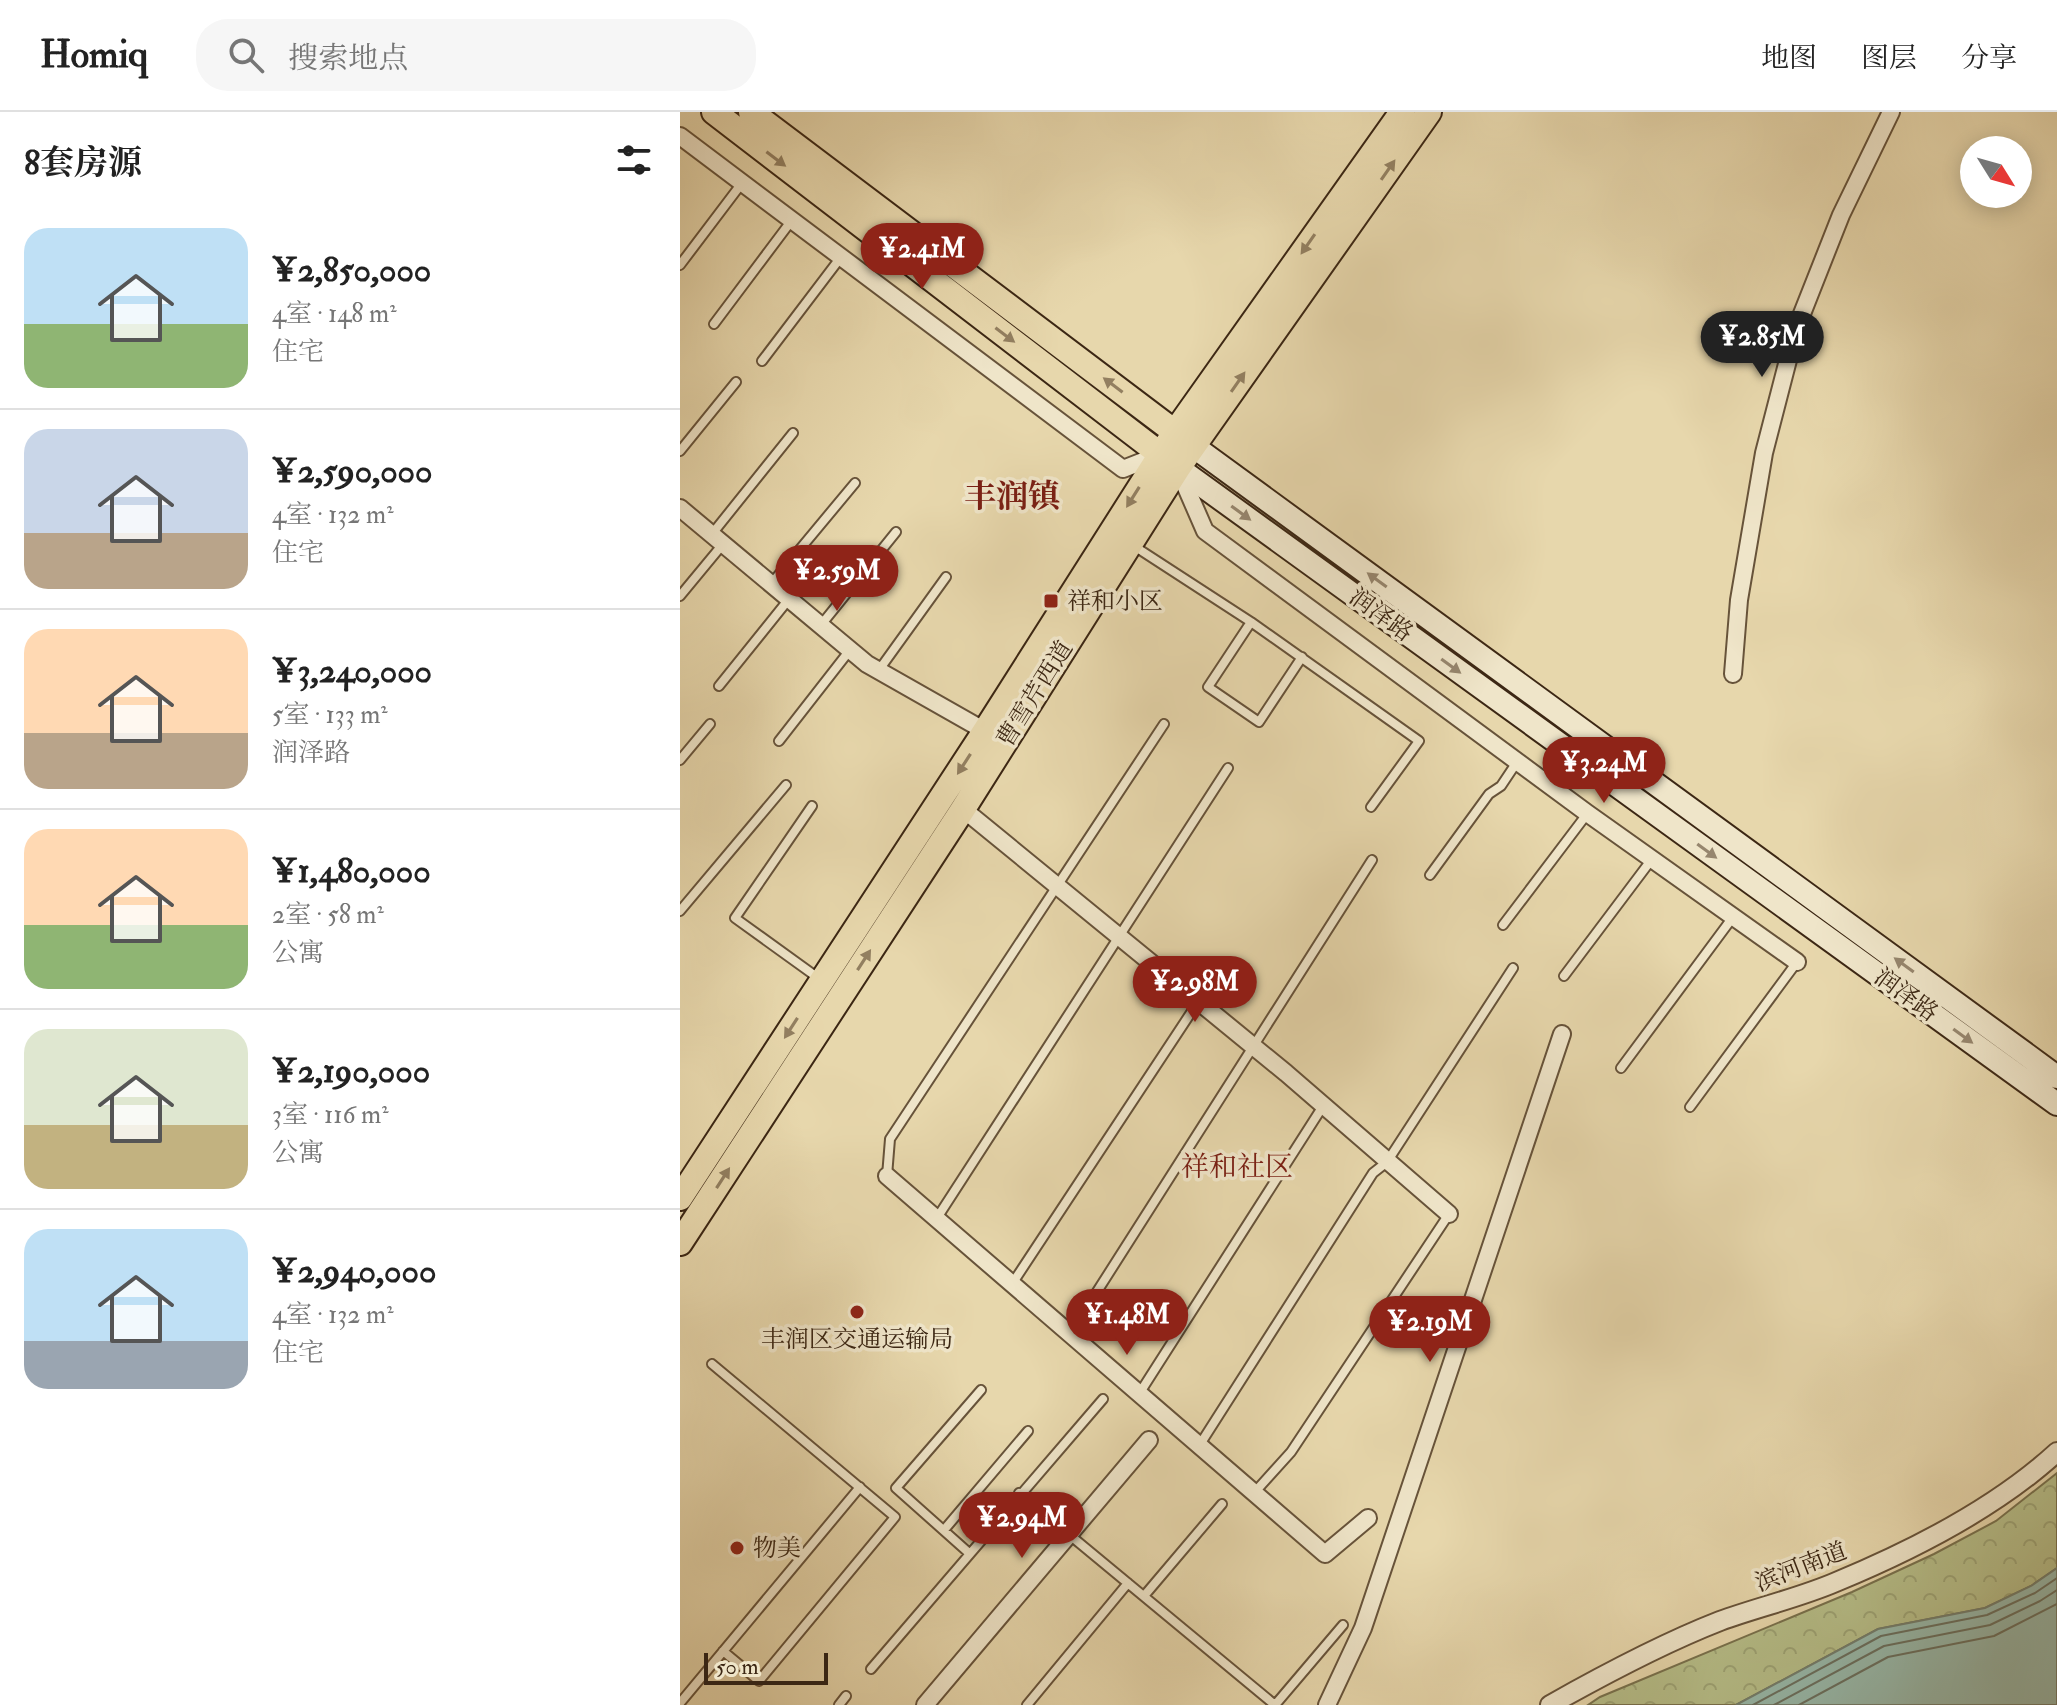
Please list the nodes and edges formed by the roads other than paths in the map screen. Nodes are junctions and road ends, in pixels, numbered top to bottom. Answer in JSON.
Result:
{"nodes":[{"id":1,"x":714,"y":112,"type":"edge"},
{"id":2,"x":751,"y":112,"type":"edge"},
{"id":3,"x":1402,"y":112,"type":"edge"},
{"id":4,"x":1429,"y":112,"type":"edge"},
{"id":5,"x":1891,"y":112,"type":"edge"},
{"id":6,"x":682,"y":142,"type":"edge"},
{"id":7,"x":742,"y":183,"type":"junction"},
{"id":8,"x":793,"y":220,"type":"junction"},
{"id":9,"x":842,"y":256,"type":"junction"},
{"id":10,"x":680,"y":265,"type":"edge"},
{"id":11,"x":714,"y":324,"type":"dead end"},
{"id":12,"x":762,"y":361,"type":"dead end"},
{"id":13,"x":736,"y":382,"type":"dead end"},
{"id":14,"x":793,"y":433,"type":"dead end"},
{"id":15,"x":1184,"y":439,"type":"junction"},
{"id":16,"x":680,"y":451,"type":"edge"},
{"id":17,"x":1169,"y":461,"type":"junction"},
{"id":18,"x":855,"y":483,"type":"dead end"},
{"id":19,"x":680,"y":508,"type":"edge"},
{"id":20,"x":896,"y":532,"type":"dead end"},
{"id":21,"x":717,"y":539,"type":"junction"},
{"id":22,"x":1130,"y":543,"type":"junction"},
{"id":23,"x":946,"y":577,"type":"dead end"},
{"id":24,"x":771,"y":584,"type":"junction"},
{"id":25,"x":680,"y":596,"type":"edge"},
{"id":26,"x":789,"y":598,"type":"junction"},
{"id":27,"x":1251,"y":622,"type":"junction"},
{"id":28,"x":820,"y":625,"type":"junction"},
{"id":29,"x":850,"y":650,"type":"junction"},
{"id":30,"x":1302,"y":657,"type":"junction"},
{"id":31,"x":879,"y":671,"type":"junction"},
{"id":32,"x":1733,"y":674,"type":"dead end"},
{"id":33,"x":719,"y":686,"type":"dead end"},
{"id":34,"x":710,"y":724,"type":"dead end"},
{"id":35,"x":1164,"y":724,"type":"dead end"},
{"id":36,"x":985,"y":731,"type":"junction"},
{"id":37,"x":779,"y":741,"type":"dead end"},
{"id":38,"x":680,"y":760,"type":"edge"},
{"id":39,"x":1517,"y":761,"type":"junction"},
{"id":40,"x":1228,"y":768,"type":"dead end"},
{"id":41,"x":786,"y":785,"type":"dead end"},
{"id":42,"x":812,"y":806,"type":"dead end"},
{"id":43,"x":1371,"y":807,"type":"dead end"},
{"id":44,"x":963,"y":809,"type":"junction"},
{"id":45,"x":1587,"y":813,"type":"junction"},
{"id":46,"x":1652,"y":858,"type":"junction"},
{"id":47,"x":1372,"y":860,"type":"dead end"},
{"id":48,"x":1430,"y":875,"type":"dead end"},
{"id":49,"x":1057,"y":886,"type":"junction"},
{"id":50,"x":680,"y":911,"type":"edge"},
{"id":51,"x":1733,"y":916,"type":"junction"},
{"id":52,"x":1503,"y":925,"type":"dead end"},
{"id":53,"x":1118,"y":936,"type":"junction"},
{"id":54,"x":1797,"y":962,"type":"joint"},
{"id":55,"x":1513,"y":968,"type":"dead end"},
{"id":56,"x":1564,"y":976,"type":"dead end"},
{"id":57,"x":822,"y":981,"type":"junction"},
{"id":58,"x":1198,"y":1001,"type":"junction"},
{"id":59,"x":1562,"y":1034,"type":"dead end"},
{"id":60,"x":1254,"y":1046,"type":"junction"},
{"id":61,"x":1621,"y":1068,"type":"dead end"},
{"id":62,"x":2057,"y":1077,"type":"edge"},
{"id":63,"x":2057,"y":1104,"type":"edge"},
{"id":64,"x":1324,"y":1106,"type":"junction"},
{"id":65,"x":1690,"y":1107,"type":"dead end"},
{"id":66,"x":1387,"y":1162,"type":"junction"},
{"id":67,"x":887,"y":1176,"type":"joint"},
{"id":68,"x":682,"y":1190,"type":"edge"},
{"id":69,"x":1449,"y":1214,"type":"joint"},
{"id":70,"x":937,"y":1218,"type":"junction"},
{"id":71,"x":680,"y":1243,"type":"edge"},
{"id":72,"x":1012,"y":1284,"type":"junction"},
{"id":73,"x":1070,"y":1334,"type":"junction"},
{"id":74,"x":712,"y":1364,"type":"dead end"},
{"id":75,"x":981,"y":1390,"type":"dead end"},
{"id":76,"x":1139,"y":1394,"type":"junction"},
{"id":77,"x":1103,"y":1399,"type":"dead end"},
{"id":78,"x":1028,"y":1431,"type":"dead end"},
{"id":79,"x":1149,"y":1440,"type":"dead end"},
{"id":80,"x":1199,"y":1446,"type":"junction"},
{"id":81,"x":2057,"y":1452,"type":"edge"},
{"id":82,"x":860,"y":1487,"type":"junction"},
{"id":83,"x":1019,"y":1493,"type":"junction"},
{"id":84,"x":1254,"y":1493,"type":"junction"},
{"id":85,"x":1222,"y":1504,"type":"dead end"},
{"id":86,"x":1368,"y":1518,"type":"dead end"},
{"id":87,"x":944,"y":1530,"type":"junction"},
{"id":88,"x":1069,"y":1534,"type":"junction"},
{"id":89,"x":969,"y":1553,"type":"junction"},
{"id":90,"x":1128,"y":1583,"type":"junction"},
{"id":91,"x":1144,"y":1596,"type":"junction"},
{"id":92,"x":1343,"y":1625,"type":"dead end"},
{"id":93,"x":723,"y":1651,"type":"junction"},
{"id":94,"x":871,"y":1669,"type":"dead end"},
{"id":95,"x":846,"y":1696,"type":"dead end"},
{"id":96,"x":680,"y":1703,"type":"edge"},
{"id":97,"x":839,"y":1705,"type":"edge"},
{"id":98,"x":925,"y":1705,"type":"edge"},
{"id":99,"x":1027,"y":1705,"type":"edge"},
{"id":100,"x":1275,"y":1705,"type":"edge"},
{"id":101,"x":1327,"y":1705,"type":"edge"},
{"id":102,"x":1550,"y":1705,"type":"edge"}],
"edges":[{"from":1,"to":17,"type":"main road","name":"润泽路","one_way":true},
{"from":15,"to":2,"type":"main road","name":"润泽路","one_way":true},
{"from":3,"to":15,"type":"main road","name":"曹雪芹西道","one_way":true},
{"from":15,"to":4,"type":"main road","name":"曹雪芹西道","one_way":true},
{"from":5,"to":32,"type":"street"},
{"from":6,"to":7,"type":"street"},
{"from":7,"to":8,"type":"street"},
{"from":7,"to":10,"type":"lane"},
{"from":8,"to":9,"type":"street"},
{"from":8,"to":11,"type":"lane"},
{"from":9,"to":12,"type":"lane"},
{"from":9,"to":17,"type":"street"},
{"from":13,"to":16,"type":"lane"},
{"from":14,"to":21,"type":"lane"},
{"from":15,"to":17,"type":"main road","name":"曹雪芹西道"},
{"from":62,"to":15,"type":"main road","name":"润泽路","one_way":true},
{"from":17,"to":22,"type":"main road","name":"曹雪芹西道"},
{"from":17,"to":36,"type":"main road","name":"曹雪芹西道","one_way":true},
{"from":17,"to":39,"type":"street"},
{"from":17,"to":63,"type":"main road","name":"润泽路","one_way":true},
{"from":18,"to":24,"type":"lane"},
{"from":19,"to":21,"type":"street"},
{"from":20,"to":28,"type":"lane"},
{"from":21,"to":24,"type":"street"},
{"from":21,"to":25,"type":"lane"},
{"from":22,"to":27,"type":"lane"},
{"from":22,"to":44,"type":"main road","name":"曹雪芹西道"},
{"from":23,"to":31,"type":"lane"},
{"from":24,"to":26,"type":"street"},
{"from":26,"to":28,"type":"street"},
{"from":26,"to":33,"type":"lane"},
{"from":27,"to":30,"type":"lane"},
{"from":27,"to":30,"type":"lane"},
{"from":28,"to":29,"type":"street"},
{"from":29,"to":31,"type":"street"},
{"from":29,"to":37,"type":"lane"},
{"from":30,"to":43,"type":"lane"},
{"from":31,"to":36,"type":"street"},
{"from":34,"to":38,"type":"lane"},
{"from":35,"to":49,"type":"lane"},
{"from":36,"to":57,"type":"main road","name":"曹雪芹西道","one_way":true},
{"from":39,"to":45,"type":"street"},
{"from":39,"to":48,"type":"lane"},
{"from":40,"to":53,"type":"lane"},
{"from":41,"to":50,"type":"lane"},
{"from":42,"to":57,"type":"lane"},
{"from":44,"to":49,"type":"street"},
{"from":71,"to":44,"type":"main road","name":"曹雪芹西道","one_way":true},
{"from":45,"to":46,"type":"street"},
{"from":45,"to":52,"type":"lane"},
{"from":46,"to":51,"type":"street"},
{"from":46,"to":56,"type":"lane"},
{"from":47,"to":60,"type":"lane"},
{"from":49,"to":53,"type":"street"},
{"from":49,"to":67,"type":"lane"},
{"from":51,"to":54,"type":"street"},
{"from":51,"to":61,"type":"lane"},
{"from":53,"to":58,"type":"street"},
{"from":53,"to":70,"type":"lane"},
{"from":54,"to":65,"type":"lane"},
{"from":55,"to":66,"type":"lane"},
{"from":57,"to":68,"type":"main road","name":"曹雪芹西道","one_way":true},
{"from":58,"to":60,"type":"street"},
{"from":58,"to":72,"type":"lane"},
{"from":59,"to":101,"type":"street"},
{"from":60,"to":64,"type":"street"},
{"from":60,"to":73,"type":"lane"},
{"from":64,"to":66,"type":"street"},
{"from":64,"to":76,"type":"lane"},
{"from":66,"to":69,"type":"street"},
{"from":66,"to":80,"type":"lane"},
{"from":67,"to":70,"type":"street"},
{"from":69,"to":84,"type":"lane"},
{"from":70,"to":72,"type":"street"},
{"from":72,"to":73,"type":"street"},
{"from":73,"to":76,"type":"street"},
{"from":74,"to":82,"type":"lane"},
{"from":75,"to":87,"type":"lane"},
{"from":76,"to":80,"type":"street"},
{"from":77,"to":83,"type":"lane"},
{"from":78,"to":87,"type":"lane"},
{"from":79,"to":88,"type":"street"},
{"from":80,"to":84,"type":"street"},
{"from":81,"to":102,"type":"street","name":"滨河南道"},
{"from":82,"to":93,"type":"lane"},
{"from":82,"to":93,"type":"lane"},
{"from":83,"to":88,"type":"lane"},
{"from":83,"to":89,"type":"lane"},
{"from":84,"to":86,"type":"street"},
{"from":85,"to":91,"type":"lane"},
{"from":87,"to":89,"type":"lane"},
{"from":88,"to":90,"type":"lane"},
{"from":88,"to":98,"type":"street"},
{"from":89,"to":94,"type":"lane"},
{"from":90,"to":91,"type":"lane"},
{"from":90,"to":99,"type":"lane"},
{"from":91,"to":100,"type":"lane"},
{"from":92,"to":100,"type":"lane"},
{"from":93,"to":96,"type":"lane"},
{"from":95,"to":97,"type":"lane"}]}
